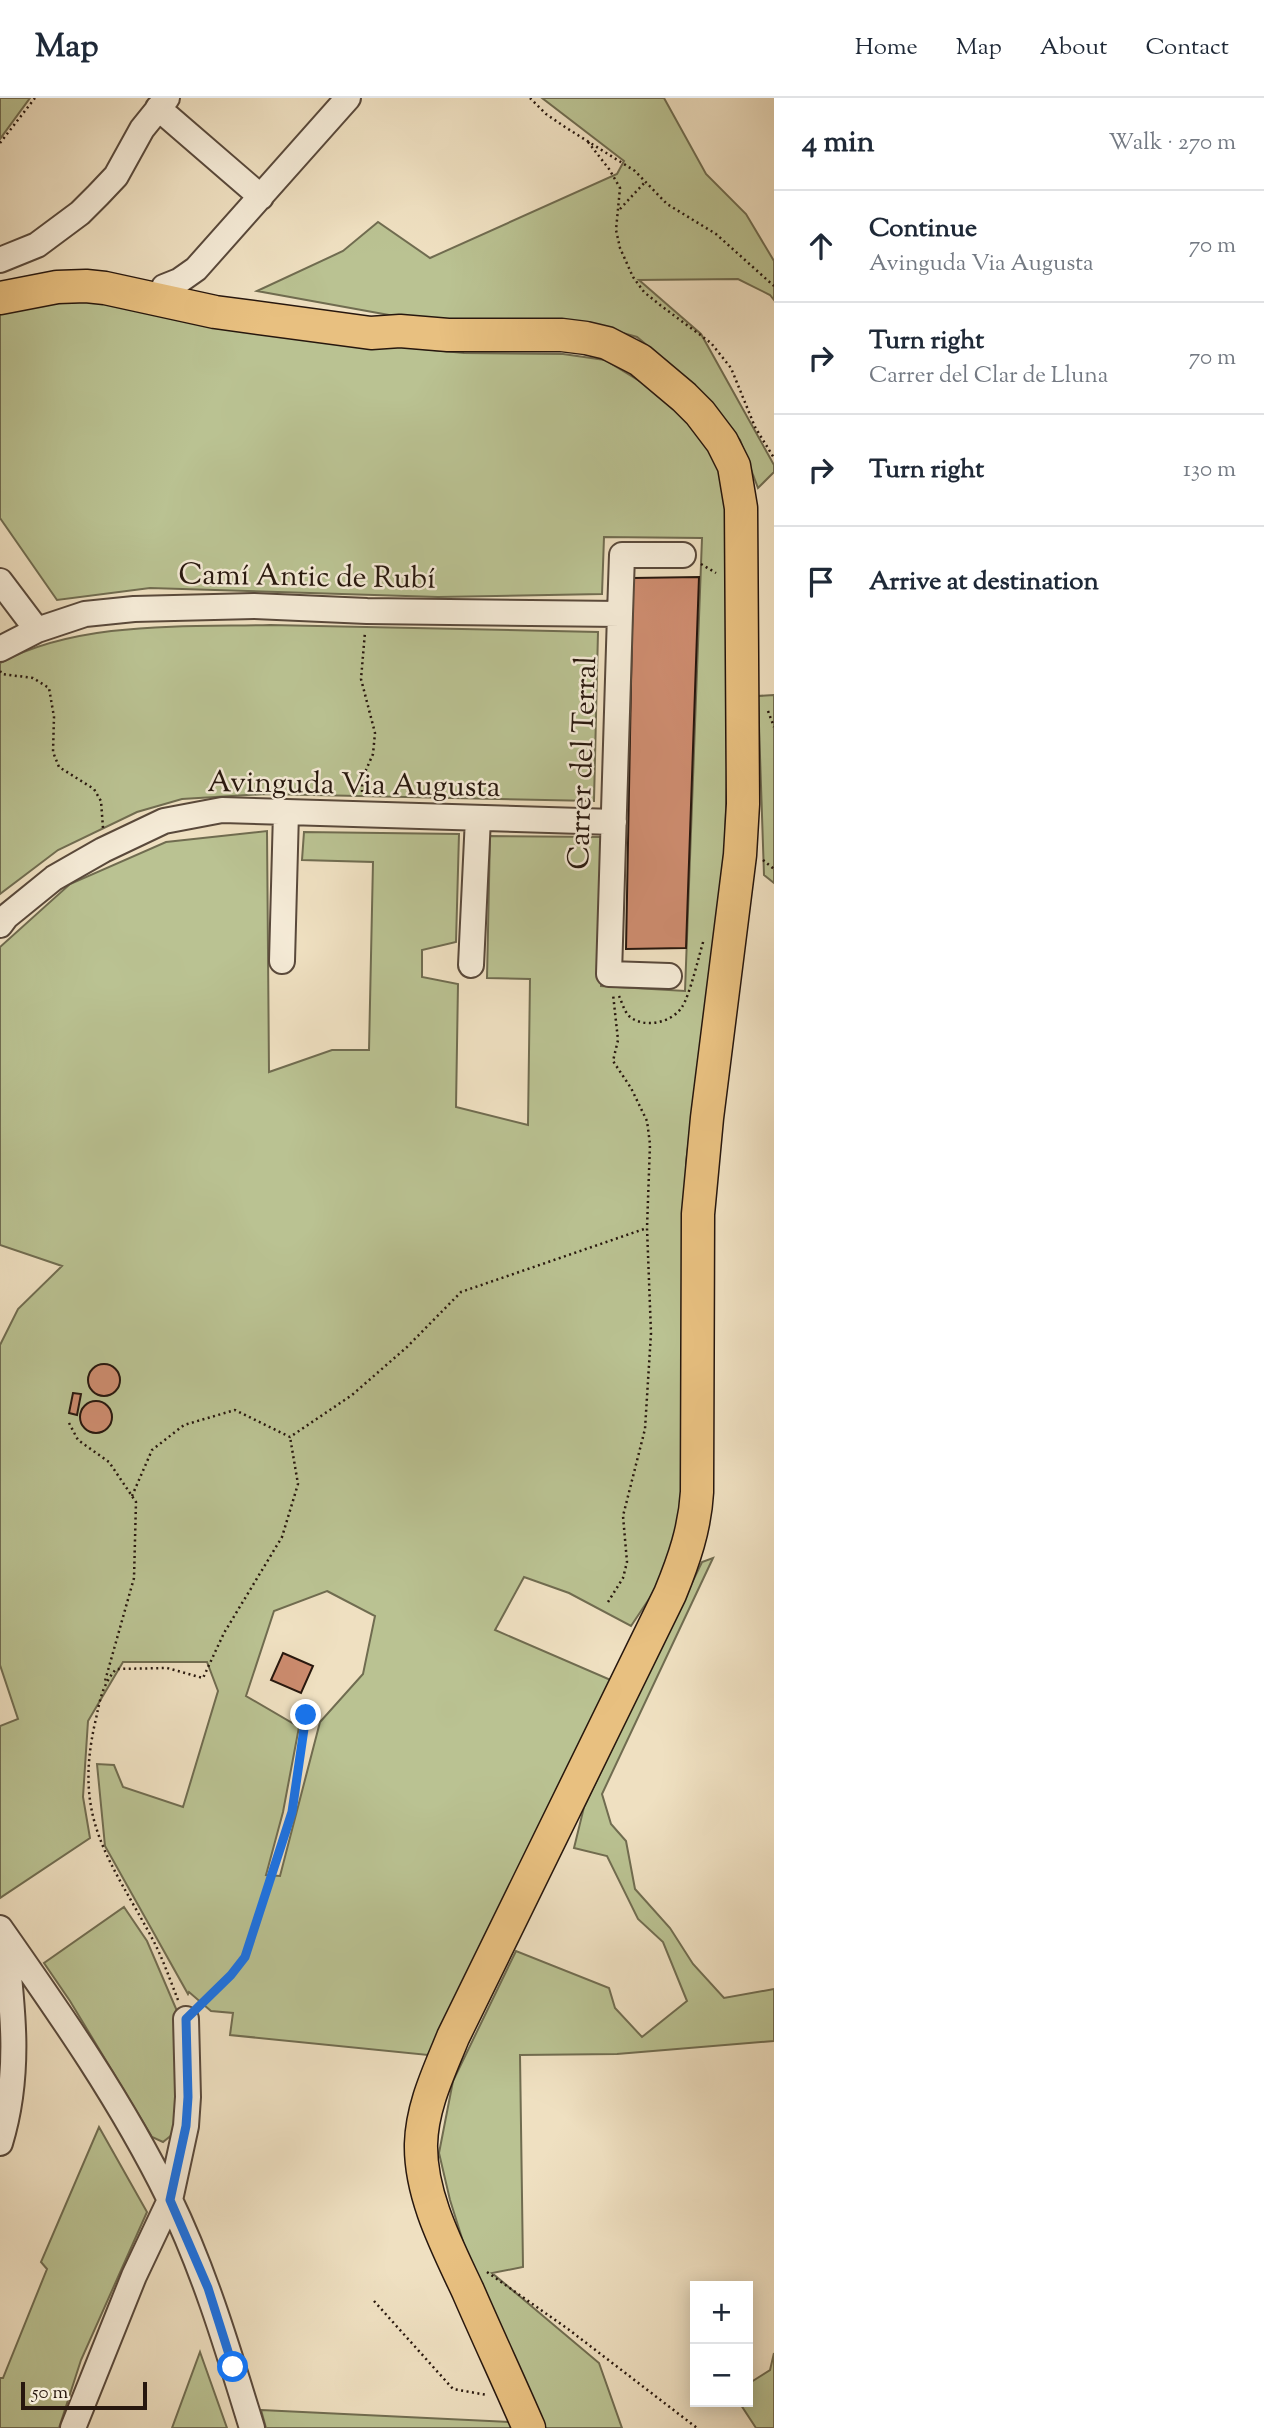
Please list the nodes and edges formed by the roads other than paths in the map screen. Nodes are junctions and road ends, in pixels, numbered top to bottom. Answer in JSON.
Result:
{"nodes":[{"id":1,"x":348,"y":98,"type":"edge"},
{"id":2,"x":163,"y":103,"type":"edge"},
{"id":3,"x":261,"y":197,"type":"junction"},
{"id":4,"x":0,"y":260,"type":"edge"},
{"id":5,"x":200,"y":281,"type":"junction"},
{"id":6,"x":0,"y":283,"type":"edge"},
{"id":7,"x":0,"y":298,"type":"edge"},
{"id":8,"x":247,"y":317,"type":"junction"},
{"id":9,"x":400,"y":331,"type":"junction"},
{"id":10,"x":683,"y":555,"type":"dead end"},
{"id":11,"x":0,"y":581,"type":"edge"},
{"id":12,"x":620,"y":614,"type":"junction"},
{"id":13,"x":37,"y":630,"type":"junction"},
{"id":14,"x":0,"y":649,"type":"edge"},
{"id":15,"x":286,"y":812,"type":"junction"},
{"id":16,"x":478,"y":818,"type":"junction"},
{"id":17,"x":614,"y":822,"type":"junction"},
{"id":18,"x":0,"y":925,"type":"edge"},
{"id":19,"x":282,"y":961,"type":"dead end"},
{"id":20,"x":471,"y":964,"type":"dead end"},
{"id":21,"x":669,"y":976,"type":"dead end"},
{"id":22,"x":2,"y":1931,"type":"edge"},
{"id":23,"x":186,"y":2019,"type":"road end"},
{"id":24,"x":0,"y":2143,"type":"edge"},
{"id":25,"x":170,"y":2200,"type":"junction"},
{"id":26,"x":523,"y":2414,"type":"edge"},
{"id":27,"x":73,"y":2428,"type":"edge"},
{"id":28,"x":252,"y":2428,"type":"edge"}],
"edges":[{"from":1,"to":3,"type":"street"},
{"from":2,"to":3,"type":"street"},
{"from":2,"to":4,"type":"street"},
{"from":3,"to":5,"type":"street"},
{"from":5,"to":6,"type":"main road"},
{"from":5,"to":8,"type":"street"},
{"from":5,"to":9,"type":"main road"},
{"from":7,"to":8,"type":"main road"},
{"from":8,"to":9,"type":"main road"},
{"from":9,"to":26,"type":"main road"},
{"from":10,"to":12,"type":"street","name":"Carrer del Terral"},
{"from":11,"to":13,"type":"street"},
{"from":12,"to":13,"type":"street","name":"Camí Antic de Rubí"},
{"from":12,"to":17,"type":"street","name":"Carrer del Terral"},
{"from":13,"to":14,"type":"street","name":"Camí Antic de Rubí"},
{"from":15,"to":16,"type":"street","name":"Avinguda Via Augusta"},
{"from":15,"to":18,"type":"street","name":"Avinguda Via Augusta"},
{"from":15,"to":19,"type":"street"},
{"from":16,"to":17,"type":"street","name":"Avinguda Via Augusta"},
{"from":16,"to":20,"type":"street"},
{"from":17,"to":21,"type":"street","name":"Carrer del Terral"},
{"from":22,"to":24,"type":"street"},
{"from":22,"to":25,"type":"street"},
{"from":23,"to":25,"type":"street"},
{"from":25,"to":27,"type":"street"},
{"from":25,"to":28,"type":"street"}]}
